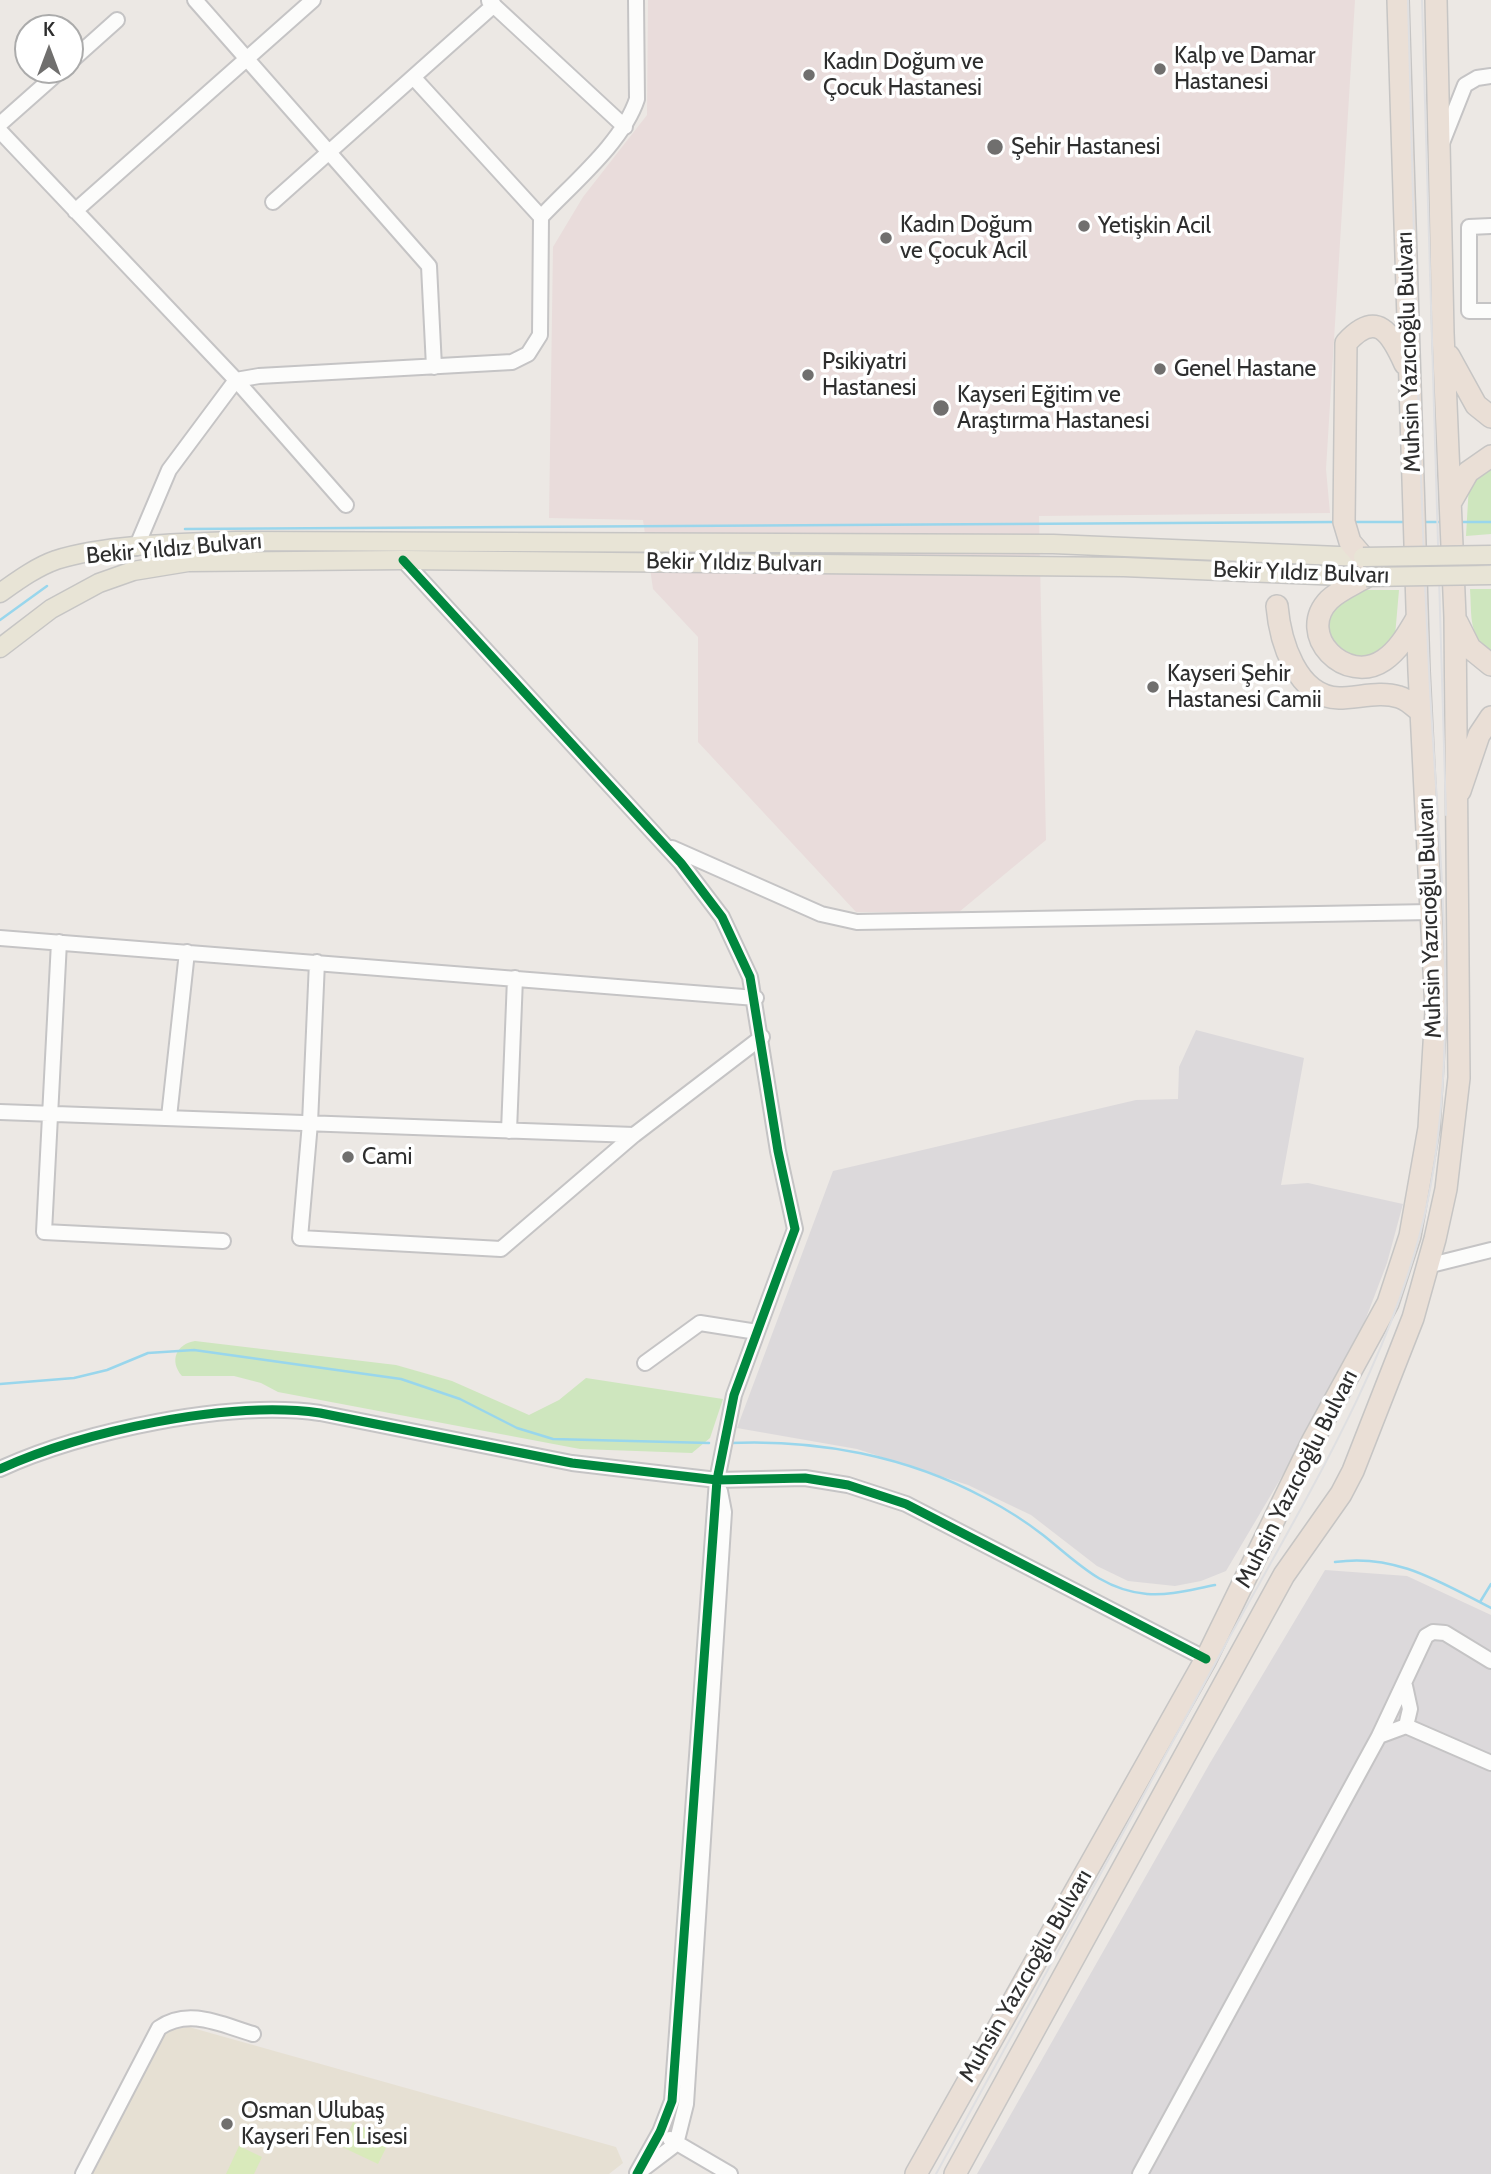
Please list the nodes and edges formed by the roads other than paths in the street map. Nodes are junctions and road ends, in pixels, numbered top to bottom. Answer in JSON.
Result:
{"nodes":[{"id":1,"x":195,"y":0,"type":"edge"},
{"id":2,"x":313,"y":0,"type":"edge"},
{"id":3,"x":636,"y":0,"type":"edge"},
{"id":4,"x":1398,"y":0,"type":"edge"},
{"id":5,"x":1436,"y":0,"type":"edge"},
{"id":6,"x":491,"y":3,"type":"edge"},
{"id":7,"x":117,"y":20,"type":"dead end"},
{"id":8,"x":84,"y":49,"type":"edge"},
{"id":9,"x":248,"y":60,"type":"junction"},
{"id":10,"x":1491,"y":76,"type":"edge"},
{"id":11,"x":414,"y":78,"type":"junction"},
{"id":12,"x":45,"y":84,"type":"edge"},
{"id":13,"x":0,"y":124,"type":"edge"},
{"id":14,"x":625,"y":127,"type":"junction"},
{"id":15,"x":0,"y":131,"type":"edge"},
{"id":16,"x":1439,"y":151,"type":"junction"},
{"id":17,"x":328,"y":153,"type":"junction"},
{"id":18,"x":273,"y":202,"type":"dead end"},
{"id":19,"x":75,"y":211,"type":"junction"},
{"id":20,"x":541,"y":217,"type":"junction"},
{"id":21,"x":1491,"y":226,"type":"edge"},
{"id":22,"x":1491,"y":311,"type":"edge"},
{"id":23,"x":1443,"y":333,"type":"junction"},
{"id":24,"x":434,"y":367,"type":"junction"},
{"id":25,"x":1410,"y":375,"type":"junction"},
{"id":26,"x":236,"y":380,"type":"junction"},
{"id":27,"x":1491,"y":416,"type":"edge"},
{"id":28,"x":1491,"y":456,"type":"edge"},
{"id":29,"x":1451,"y":502,"type":"junction"},
{"id":30,"x":346,"y":505,"type":"dead end"},
{"id":31,"x":136,"y":548,"type":"junction"},
{"id":32,"x":1491,"y":555,"type":"edge"},
{"id":33,"x":403,"y":560,"type":"junction"},
{"id":34,"x":1364,"y":567,"type":"junction"},
{"id":35,"x":1491,"y":575,"type":"edge"},
{"id":36,"x":0,"y":593,"type":"edge"},
{"id":37,"x":1277,"y":606,"type":"dead end"},
{"id":38,"x":1418,"y":616,"type":"junction"},
{"id":39,"x":1455,"y":617,"type":"junction"},
{"id":40,"x":0,"y":648,"type":"edge"},
{"id":41,"x":1491,"y":665,"type":"edge"},
{"id":42,"x":1419,"y":671,"type":"junction"},
{"id":43,"x":1380,"y":695,"type":"junction"},
{"id":44,"x":1421,"y":712,"type":"junction"},
{"id":45,"x":1491,"y":717,"type":"edge"},
{"id":46,"x":1455,"y":807,"type":"junction"},
{"id":47,"x":664,"y":844,"type":"junction"},
{"id":48,"x":1432,"y":912,"type":"junction"},
{"id":49,"x":0,"y":937,"type":"edge"},
{"id":50,"x":59,"y":942,"type":"junction"},
{"id":51,"x":187,"y":952,"type":"junction"},
{"id":52,"x":317,"y":962,"type":"junction"},
{"id":53,"x":515,"y":978,"type":"junction"},
{"id":54,"x":756,"y":998,"type":"junction"},
{"id":55,"x":762,"y":1037,"type":"junction"},
{"id":56,"x":0,"y":1112,"type":"edge"},
{"id":57,"x":49,"y":1113,"type":"junction"},
{"id":58,"x":169,"y":1117,"type":"junction"},
{"id":59,"x":310,"y":1123,"type":"junction"},
{"id":60,"x":509,"y":1130,"type":"junction"},
{"id":61,"x":634,"y":1135,"type":"junction"},
{"id":62,"x":223,"y":1241,"type":"dead end"},
{"id":63,"x":1491,"y":1250,"type":"edge"},
{"id":64,"x":1427,"y":1266,"type":"junction"},
{"id":65,"x":757,"y":1332,"type":"junction"},
{"id":66,"x":645,"y":1363,"type":"dead end"},
{"id":67,"x":0,"y":1469,"type":"edge"},
{"id":68,"x":717,"y":1479,"type":"junction"},
{"id":69,"x":1206,"y":1659,"type":"junction"},
{"id":70,"x":1491,"y":1661,"type":"edge"},
{"id":71,"x":1405,"y":1686,"type":"junction"},
{"id":72,"x":1406,"y":1726,"type":"junction"},
{"id":73,"x":1378,"y":1736,"type":"junction"},
{"id":74,"x":1491,"y":1763,"type":"edge"},
{"id":75,"x":253,"y":2034,"type":"dead end"},
{"id":76,"x":660,"y":2132,"type":"junction"},
{"id":77,"x":676,"y":2144,"type":"junction"},
{"id":78,"x":83,"y":2174,"type":"edge"},
{"id":79,"x":637,"y":2174,"type":"edge"},
{"id":80,"x":730,"y":2174,"type":"edge"},
{"id":81,"x":916,"y":2174,"type":"edge"},
{"id":82,"x":955,"y":2174,"type":"edge"},
{"id":83,"x":1140,"y":2174,"type":"edge"}],
"edges":[{"from":1,"to":9,"type":"street"},
{"from":2,"to":9,"type":"street"},
{"from":3,"to":14,"type":"street"},
{"from":4,"to":25,"type":"highway","name":"Muhsin Yazıcıoğlu Bulvarı"},
{"from":5,"to":16,"type":"highway","name":"Muhsin Yazıcıoğlu Bulvarı"},
{"from":6,"to":11,"type":"street"},
{"from":6,"to":14,"type":"street"},
{"from":7,"to":8,"type":"street"},
{"from":9,"to":17,"type":"street"},
{"from":9,"to":19,"type":"street"},
{"from":10,"to":16,"type":"street"},
{"from":11,"to":17,"type":"street"},
{"from":11,"to":20,"type":"street"},
{"from":12,"to":13,"type":"street"},
{"from":14,"to":20,"type":"street"},
{"from":15,"to":19,"type":"street"},
{"from":16,"to":23,"type":"highway","name":"Muhsin Yazıcıoğlu Bulvarı"},
{"from":17,"to":18,"type":"street"},
{"from":17,"to":24,"type":"street"},
{"from":19,"to":26,"type":"street"},
{"from":20,"to":24,"type":"street"},
{"from":21,"to":22,"type":"street"},
{"from":23,"to":27,"type":"highway"},
{"from":23,"to":29,"type":"highway","name":"Muhsin Yazıcıoğlu Bulvarı"},
{"from":24,"to":26,"type":"street"},
{"from":25,"to":34,"type":"highway"},
{"from":25,"to":38,"type":"highway","name":"Muhsin Yazıcıoğlu Bulvarı","bridge":true},
{"from":26,"to":30,"type":"street"},
{"from":26,"to":31,"type":"street"},
{"from":28,"to":29,"type":"highway"},
{"from":29,"to":39,"type":"highway","name":"Muhsin Yazıcıoğlu Bulvarı","bridge":true},
{"from":31,"to":34,"type":"main road","name":"Bekir Yıldız Bulvarı"},
{"from":31,"to":36,"type":"main road","name":"Bekir Yıldız Bulvarı"},
{"from":32,"to":34,"type":"main road","name":"Bekir Yıldız Bulvarı","bridge":true},
{"from":33,"to":34,"type":"main road","name":"Bekir Yıldız Bulvarı"},
{"from":33,"to":40,"type":"main road","name":"Bekir Yıldız Bulvarı"},
{"from":33,"to":47,"type":"street"},
{"from":34,"to":35,"type":"main road","name":"Bekir Yıldız Bulvarı","bridge":true},
{"from":34,"to":38,"type":"highway"},
{"from":37,"to":43,"type":"highway"},
{"from":38,"to":42,"type":"highway","name":"Muhsin Yazıcıoğlu Bulvarı"},
{"from":39,"to":41,"type":"highway"},
{"from":39,"to":46,"type":"highway","name":"Muhsin Yazıcıoğlu Bulvarı"},
{"from":42,"to":43,"type":"highway"},
{"from":42,"to":44,"type":"highway","name":"Muhsin Yazıcıoğlu Bulvarı"},
{"from":43,"to":44,"type":"highway"},
{"from":44,"to":48,"type":"highway","name":"Muhsin Yazıcıoğlu Bulvarı"},
{"from":45,"to":46,"type":"highway"},
{"from":46,"to":64,"type":"highway","name":"Muhsin Yazıcıoğlu Bulvarı"},
{"from":47,"to":48,"type":"street"},
{"from":47,"to":54,"type":"street"},
{"from":48,"to":69,"type":"highway","name":"Muhsin Yazıcıoğlu Bulvarı"},
{"from":49,"to":50,"type":"street"},
{"from":50,"to":51,"type":"street"},
{"from":50,"to":57,"type":"street"},
{"from":51,"to":52,"type":"street"},
{"from":51,"to":58,"type":"street"},
{"from":52,"to":53,"type":"street"},
{"from":52,"to":59,"type":"street"},
{"from":53,"to":54,"type":"street"},
{"from":53,"to":60,"type":"street"},
{"from":54,"to":55,"type":"street"},
{"from":55,"to":61,"type":"street"},
{"from":55,"to":65,"type":"street"},
{"from":56,"to":57,"type":"street"},
{"from":57,"to":58,"type":"street"},
{"from":57,"to":62,"type":"street"},
{"from":58,"to":59,"type":"street"},
{"from":59,"to":60,"type":"street"},
{"from":59,"to":61,"type":"street"},
{"from":60,"to":61,"type":"street"},
{"from":63,"to":64,"type":"street"},
{"from":64,"to":82,"type":"highway","name":"Muhsin Yazıcıoğlu Bulvarı"},
{"from":65,"to":66,"type":"street"},
{"from":65,"to":68,"type":"street"},
{"from":67,"to":68,"type":"street"},
{"from":68,"to":69,"type":"street"},
{"from":68,"to":76,"type":"street"},
{"from":68,"to":77,"type":"street"},
{"from":69,"to":81,"type":"highway","name":"Muhsin Yazıcıoğlu Bulvarı"},
{"from":70,"to":71,"type":"street"},
{"from":71,"to":72,"type":"street"},
{"from":71,"to":73,"type":"street"},
{"from":72,"to":73,"type":"street"},
{"from":72,"to":74,"type":"street"},
{"from":73,"to":83,"type":"street"},
{"from":75,"to":78,"type":"street"},
{"from":76,"to":77,"type":"street"},
{"from":76,"to":79,"type":"street"},
{"from":77,"to":79,"type":"street"},
{"from":77,"to":80,"type":"street"}]}
